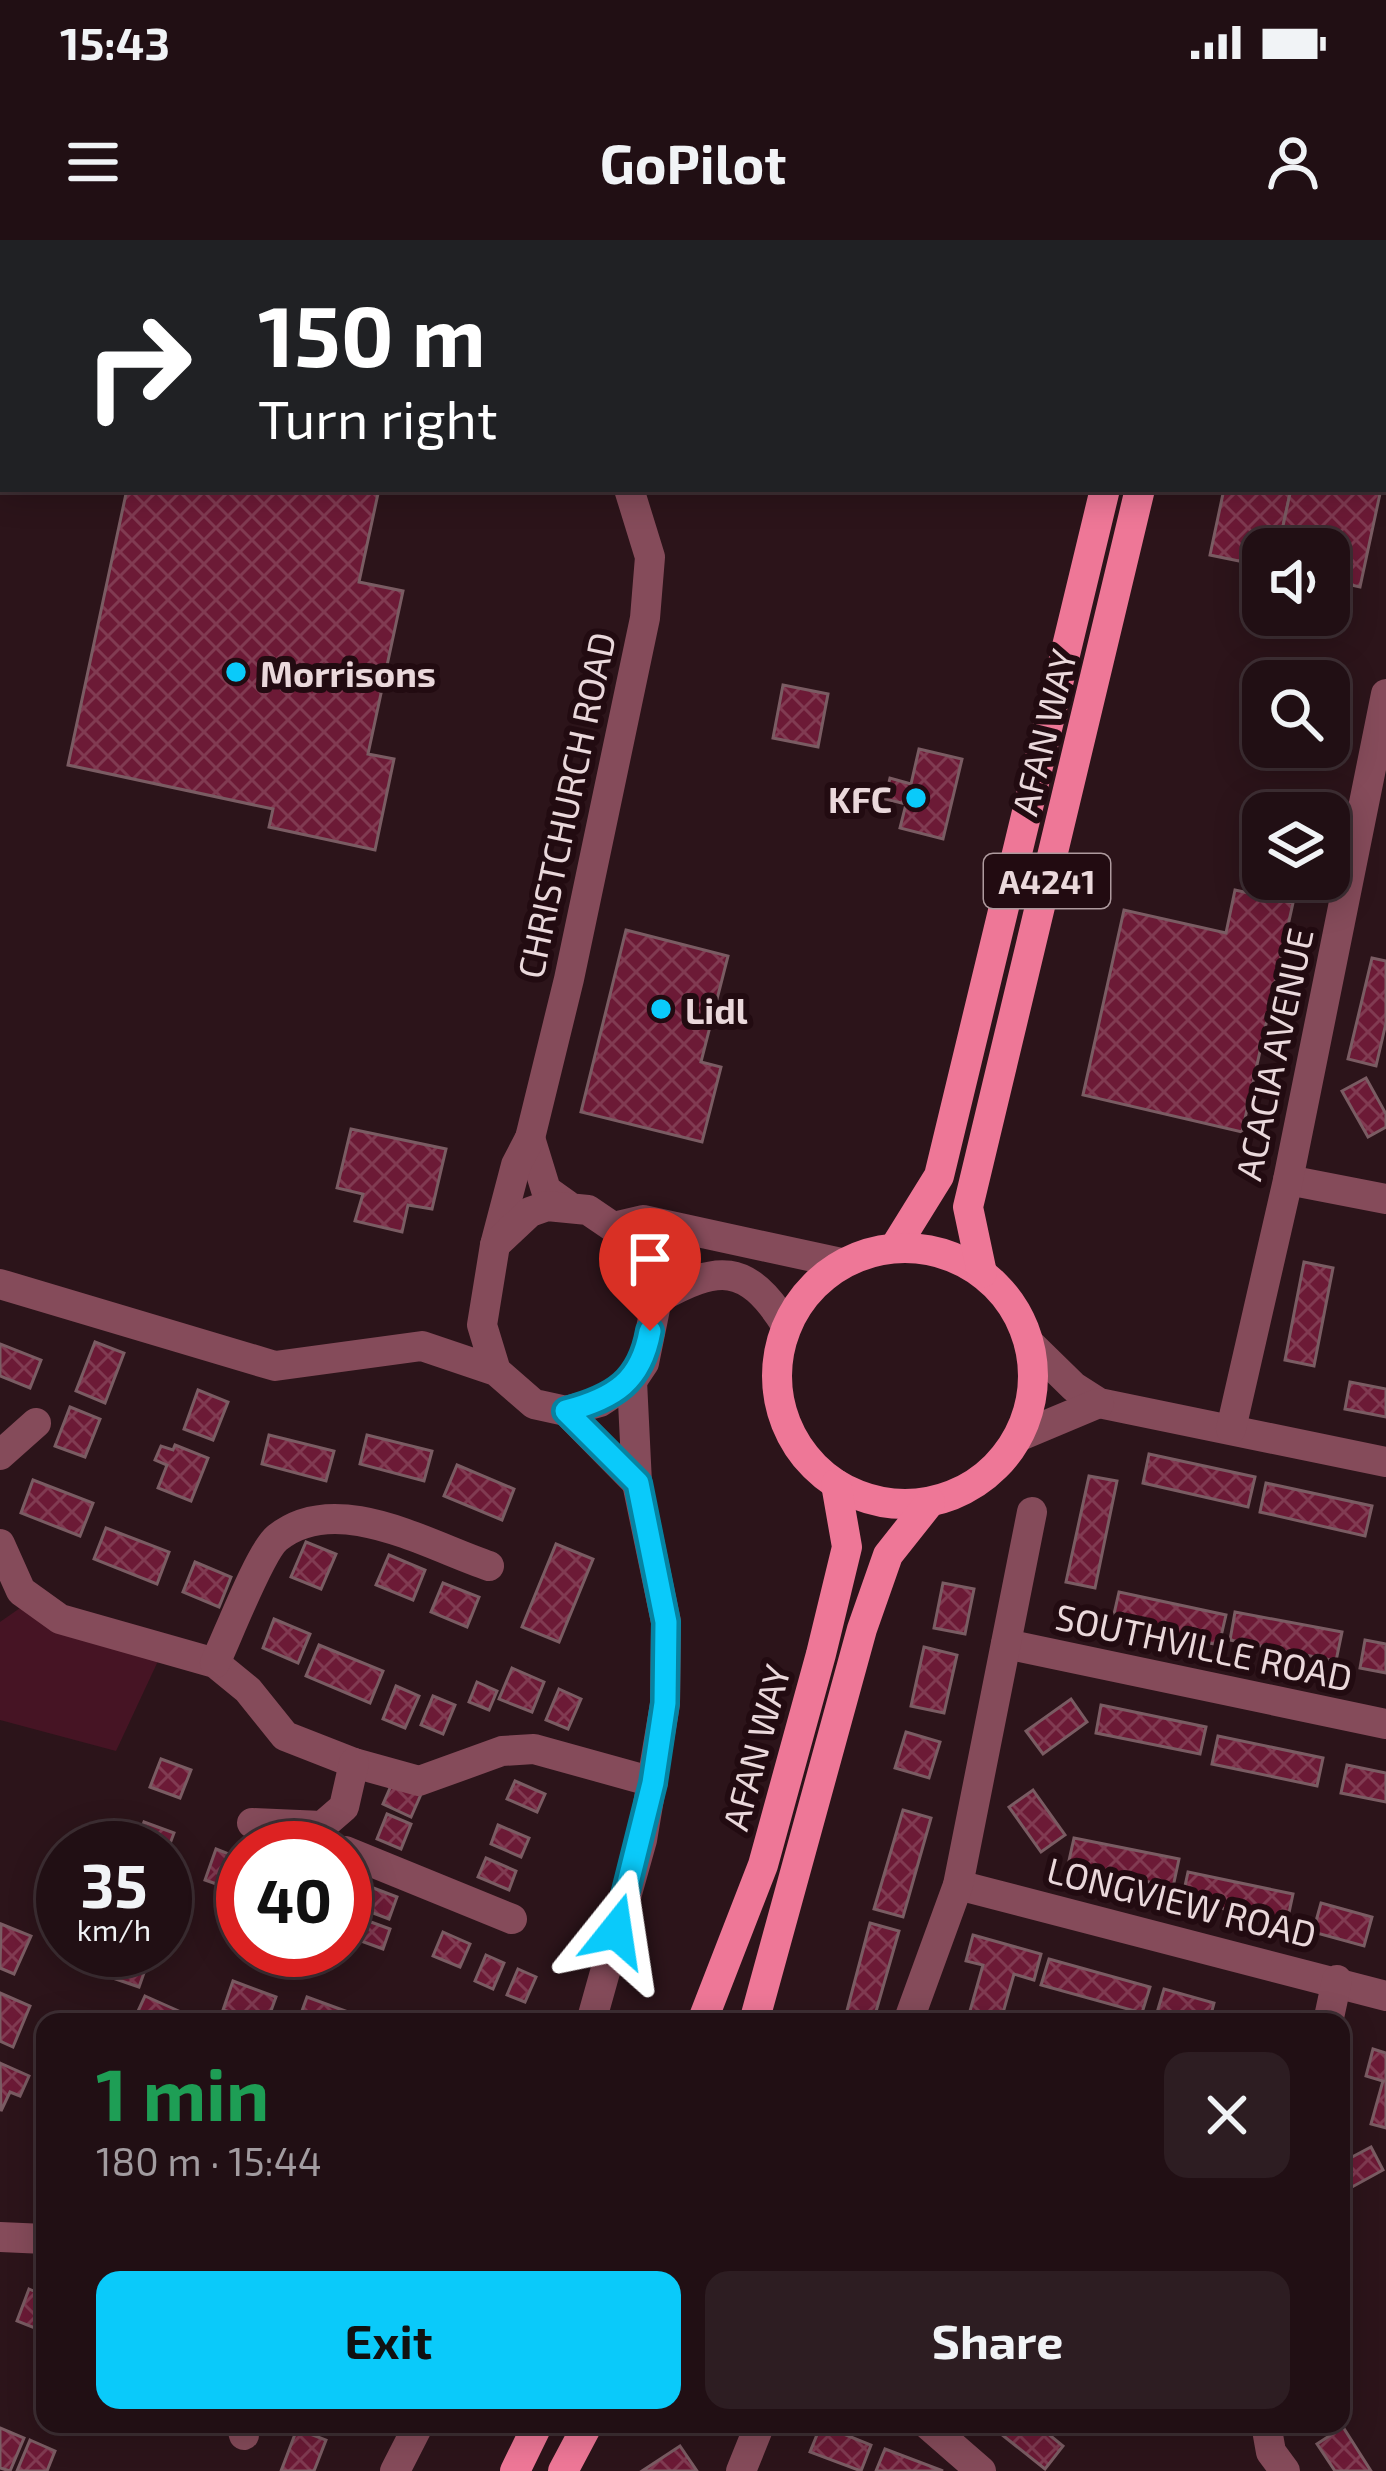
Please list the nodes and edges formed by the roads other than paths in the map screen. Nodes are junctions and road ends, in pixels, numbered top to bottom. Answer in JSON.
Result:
{"nodes":[{"id":1,"x":630,"y":492,"type":"edge"},
{"id":2,"x":1104,"y":492,"type":"edge"},
{"id":3,"x":1140,"y":492,"type":"edge"},
{"id":4,"x":1386,"y":694,"type":"edge"},
{"id":5,"x":530,"y":1138,"type":"junction"},
{"id":6,"x":1288,"y":1180,"type":"junction"},
{"id":7,"x":1386,"y":1199,"type":"edge"},
{"id":8,"x":566,"y":1204,"type":"junction"},
{"id":9,"x":613,"y":1227,"type":"junction"},
{"id":10,"x":495,"y":1245,"type":"junction"},
{"id":11,"x":895,"y":1247,"type":"junction"},
{"id":12,"x":841,"y":1263,"type":"junction"},
{"id":13,"x":982,"y":1273,"type":"junction"},
{"id":14,"x":0,"y":1284,"type":"edge"},
{"id":15,"x":657,"y":1299,"type":"junction"},
{"id":16,"x":482,"y":1301,"type":"junction"},
{"id":17,"x":786,"y":1325,"type":"junction"},
{"id":18,"x":1029,"y":1342,"type":"junction"},
{"id":19,"x":422,"y":1346,"type":"junction"},
{"id":20,"x":496,"y":1371,"type":"junction"},
{"id":21,"x":632,"y":1381,"type":"junction"},
{"id":22,"x":1099,"y":1403,"type":"junction"},
{"id":23,"x":566,"y":1411,"type":"junction"},
{"id":24,"x":35,"y":1423,"type":"dead end"},
{"id":25,"x":1231,"y":1429,"type":"junction"},
{"id":26,"x":1018,"y":1438,"type":"junction"},
{"id":27,"x":0,"y":1455,"type":"edge"},
{"id":28,"x":1386,"y":1462,"type":"edge"},
{"id":29,"x":638,"y":1483,"type":"junction"},
{"id":30,"x":836,"y":1484,"type":"junction"},
{"id":31,"x":930,"y":1502,"type":"junction"},
{"id":32,"x":1032,"y":1512,"type":"dead end"},
{"id":33,"x":0,"y":1544,"type":"edge"},
{"id":34,"x":489,"y":1566,"type":"dead end"},
{"id":35,"x":10,"y":1598,"type":"edge"},
{"id":36,"x":1006,"y":1644,"type":"junction"},
{"id":37,"x":215,"y":1663,"type":"junction"},
{"id":38,"x":1386,"y":1724,"type":"edge"},
{"id":39,"x":353,"y":1762,"type":"junction"},
{"id":40,"x":653,"y":1783,"type":"junction"},
{"id":41,"x":341,"y":1821,"type":"edge"},
{"id":42,"x":372,"y":1858,"type":"edge"},
{"id":43,"x":958,"y":1885,"type":"junction"},
{"id":44,"x":512,"y":1919,"type":"dead end"},
{"id":45,"x":1337,"y":1980,"type":"junction"},
{"id":46,"x":1386,"y":1996,"type":"edge"},
{"id":47,"x":593,"y":2013,"type":"edge"},
{"id":48,"x":706,"y":2013,"type":"edge"},
{"id":49,"x":756,"y":2013,"type":"edge"},
{"id":50,"x":911,"y":2013,"type":"edge"},
{"id":51,"x":1330,"y":2013,"type":"edge"},
{"id":52,"x":0,"y":2237,"type":"edge"},
{"id":53,"x":36,"y":2239,"type":"edge"},
{"id":54,"x":414,"y":2433,"type":"edge"},
{"id":55,"x":534,"y":2433,"type":"edge"},
{"id":56,"x":582,"y":2433,"type":"edge"},
{"id":57,"x":756,"y":2433,"type":"edge"},
{"id":58,"x":937,"y":2433,"type":"edge"},
{"id":59,"x":1268,"y":2433,"type":"edge"},
{"id":60,"x":395,"y":2471,"type":"edge"},
{"id":61,"x":515,"y":2471,"type":"edge"},
{"id":62,"x":563,"y":2471,"type":"edge"},
{"id":63,"x":741,"y":2471,"type":"edge"},
{"id":64,"x":981,"y":2471,"type":"edge"},
{"id":65,"x":1285,"y":2471,"type":"edge"}],
"edges":[{"from":1,"to":5,"type":"street","name":"CHRISTCHURCH ROAD"},
{"from":2,"to":11,"type":"main road","name":"AFAN WAY","number":"A4241"},
{"from":3,"to":13,"type":"main road","name":"AFAN WAY","number":"A4241"},
{"from":4,"to":6,"type":"street","name":"ACACIA AVENUE"},
{"from":5,"to":8,"type":"street"},
{"from":5,"to":10,"type":"street","name":"CHRISTCHURCH ROAD"},
{"from":6,"to":7,"type":"street"},
{"from":6,"to":25,"type":"street","name":"ACACIA AVENUE"},
{"from":8,"to":9,"type":"street"},
{"from":8,"to":10,"type":"street"},
{"from":9,"to":12,"type":"street"},
{"from":9,"to":15,"type":"street"},
{"from":10,"to":16,"type":"street"},
{"from":11,"to":12,"type":"main road"},
{"from":11,"to":13,"type":"main road"},
{"from":12,"to":17,"type":"main road"},
{"from":13,"to":18,"type":"main road","number":"A4241"},
{"from":14,"to":19,"type":"street"},
{"from":15,"to":17,"type":"street"},
{"from":15,"to":21,"type":"street"},
{"from":16,"to":19,"type":"street"},
{"from":16,"to":20,"type":"street"},
{"from":17,"to":30,"type":"main road"},
{"from":18,"to":22,"type":"street"},
{"from":18,"to":26,"type":"main road","number":"A4241"},
{"from":19,"to":20,"type":"street"},
{"from":20,"to":23,"type":"street"},
{"from":21,"to":23,"type":"street"},
{"from":21,"to":29,"type":"street"},
{"from":22,"to":25,"type":"street"},
{"from":22,"to":26,"type":"street"},
{"from":23,"to":29,"type":"street"},
{"from":24,"to":27,"type":"street"},
{"from":25,"to":28,"type":"street"},
{"from":26,"to":31,"type":"main road","number":"A4241"},
{"from":29,"to":40,"type":"street"},
{"from":30,"to":31,"type":"main road","number":"A4241"},
{"from":30,"to":48,"type":"main road","name":"AFAN WAY"},
{"from":31,"to":49,"type":"main road","name":"AFAN WAY","number":"A4241"},
{"from":32,"to":36,"type":"street"},
{"from":33,"to":35,"type":"street"},
{"from":34,"to":37,"type":"street"},
{"from":35,"to":37,"type":"street"},
{"from":36,"to":38,"type":"street","name":"SOUTHVILLE ROAD"},
{"from":36,"to":43,"type":"street"},
{"from":37,"to":39,"type":"street"},
{"from":39,"to":40,"type":"street"},
{"from":39,"to":41,"type":"street"},
{"from":40,"to":47,"type":"street"},
{"from":42,"to":44,"type":"street"},
{"from":43,"to":45,"type":"street","name":"LONGVIEW ROAD"},
{"from":43,"to":50,"type":"street"},
{"from":45,"to":46,"type":"street","name":"LONGVIEW ROAD"},
{"from":45,"to":51,"type":"street"},
{"from":52,"to":53,"type":"street"},
{"from":54,"to":60,"type":"street"},
{"from":55,"to":61,"type":"main road"},
{"from":56,"to":62,"type":"main road"},
{"from":57,"to":63,"type":"street"},
{"from":58,"to":64,"type":"street"},
{"from":59,"to":65,"type":"street"}]}
